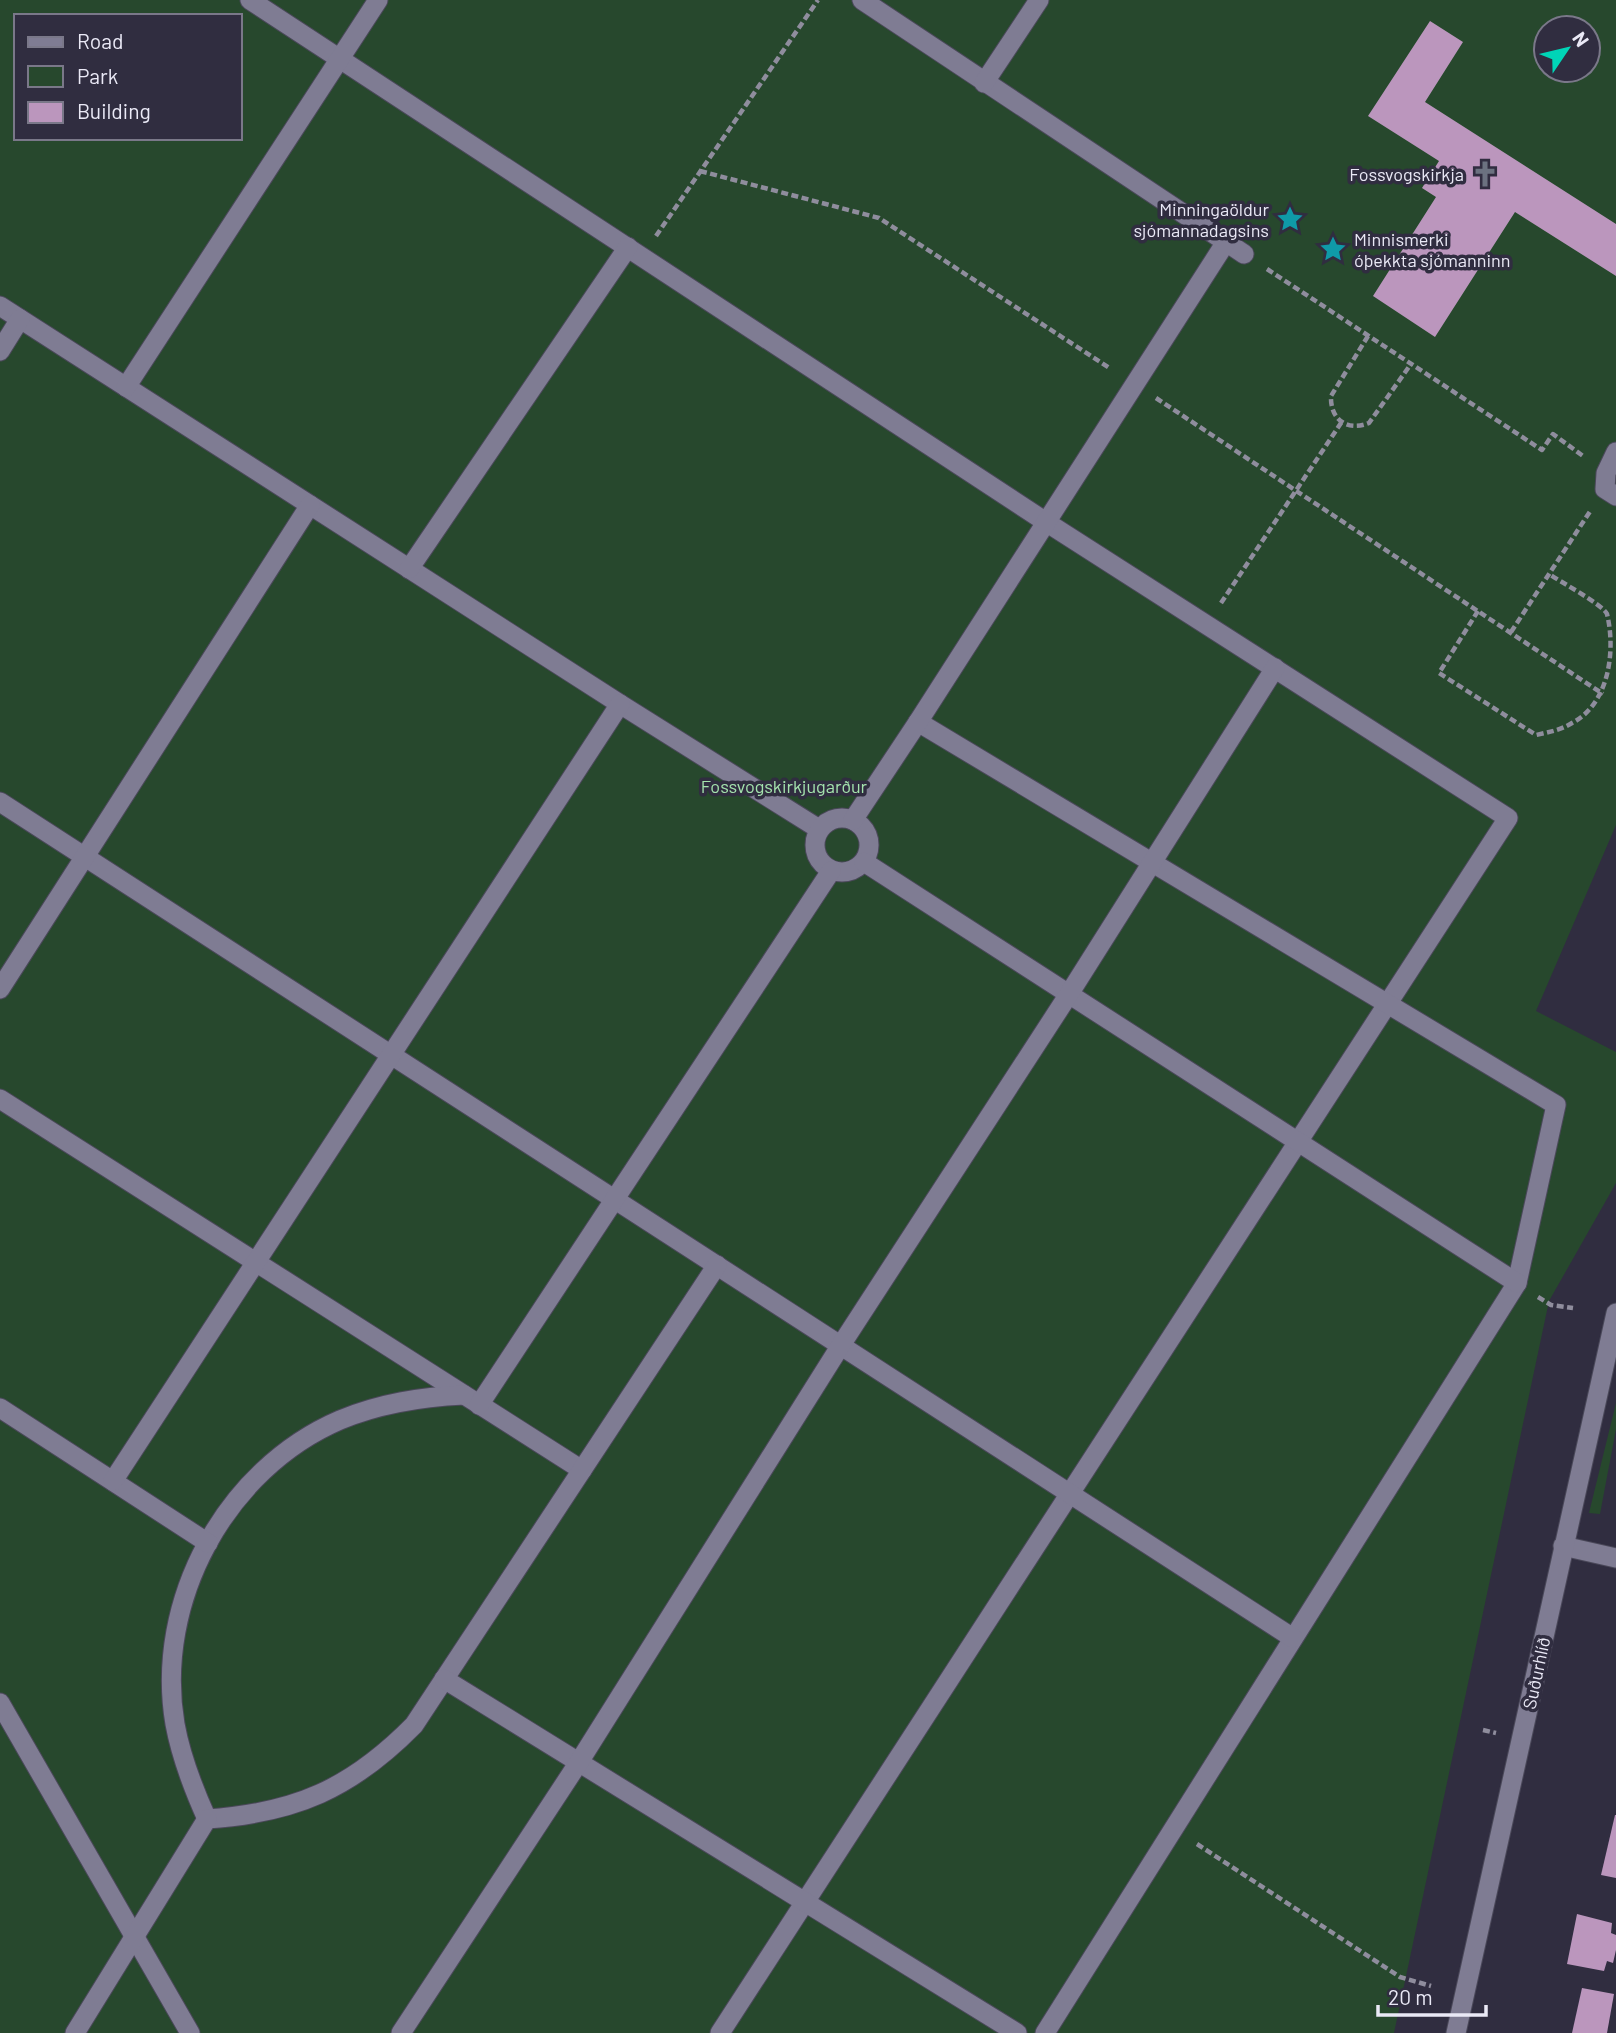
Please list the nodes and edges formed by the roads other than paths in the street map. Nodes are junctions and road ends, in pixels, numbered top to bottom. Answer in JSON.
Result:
{"nodes":[{"id":1,"x":250,"y":0,"type":"edge"},
{"id":2,"x":378,"y":0,"type":"edge"},
{"id":3,"x":862,"y":0,"type":"edge"},
{"id":4,"x":1039,"y":0,"type":"edge"},
{"id":5,"x":339,"y":59,"type":"junction"},
{"id":6,"x":984,"y":83,"type":"junction"},
{"id":7,"x":1226,"y":242,"type":"junction"},
{"id":8,"x":634,"y":252,"type":"junction"},
{"id":9,"x":1244,"y":254,"type":"road end"},
{"id":10,"x":0,"y":306,"type":"edge"},
{"id":11,"x":20,"y":319,"type":"junction"},
{"id":12,"x":0,"y":351,"type":"edge"},
{"id":13,"x":126,"y":387,"type":"junction"},
{"id":14,"x":1616,"y":452,"type":"edge"},
{"id":15,"x":1609,"y":486,"type":"edge"},
{"id":16,"x":310,"y":505,"type":"junction"},
{"id":17,"x":1046,"y":522,"type":"junction"},
{"id":18,"x":409,"y":569,"type":"junction"},
{"id":19,"x":1275,"y":668,"type":"junction"},
{"id":20,"x":620,"y":704,"type":"junction"},
{"id":21,"x":918,"y":722,"type":"junction"},
{"id":22,"x":0,"y":802,"type":"edge"},
{"id":23,"x":853,"y":820,"type":"junction"},
{"id":24,"x":819,"y":829,"type":"junction"},
{"id":25,"x":85,"y":856,"type":"junction"},
{"id":26,"x":864,"y":862,"type":"junction"},
{"id":27,"x":1153,"y":862,"type":"junction"},
{"id":28,"x":831,"y":871,"type":"junction"},
{"id":29,"x":0,"y":989,"type":"edge"},
{"id":30,"x":1069,"y":994,"type":"junction"},
{"id":31,"x":1388,"y":1004,"type":"junction"},
{"id":32,"x":391,"y":1054,"type":"junction"},
{"id":33,"x":0,"y":1099,"type":"edge"},
{"id":34,"x":1298,"y":1142,"type":"junction"},
{"id":35,"x":614,"y":1199,"type":"junction"},
{"id":36,"x":255,"y":1263,"type":"junction"},
{"id":37,"x":717,"y":1265,"type":"junction"},
{"id":38,"x":1517,"y":1283,"type":"junction"},
{"id":39,"x":1616,"y":1313,"type":"edge"},
{"id":40,"x":841,"y":1345,"type":"junction"},
{"id":41,"x":472,"y":1400,"type":"junction"},
{"id":42,"x":0,"y":1408,"type":"edge"},
{"id":43,"x":582,"y":1469,"type":"junction"},
{"id":44,"x":113,"y":1481,"type":"junction"},
{"id":45,"x":1070,"y":1493,"type":"junction"},
{"id":46,"x":208,"y":1543,"type":"junction"},
{"id":47,"x":1563,"y":1546,"type":"junction"},
{"id":48,"x":1616,"y":1558,"type":"edge"},
{"id":49,"x":1293,"y":1638,"type":"junction"},
{"id":50,"x":444,"y":1679,"type":"junction"},
{"id":51,"x":0,"y":1703,"type":"edge"},
{"id":52,"x":579,"y":1762,"type":"junction"},
{"id":53,"x":207,"y":1819,"type":"junction"},
{"id":54,"x":805,"y":1902,"type":"junction"},
{"id":55,"x":134,"y":1937,"type":"junction"},
{"id":56,"x":75,"y":2033,"type":"edge"},
{"id":57,"x":190,"y":2033,"type":"edge"},
{"id":58,"x":401,"y":2033,"type":"edge"},
{"id":59,"x":720,"y":2033,"type":"edge"},
{"id":60,"x":1017,"y":2033,"type":"edge"},
{"id":61,"x":1045,"y":2033,"type":"edge"},
{"id":62,"x":1456,"y":2033,"type":"edge"}],
"edges":[{"from":1,"to":5,"type":"street"},
{"from":2,"to":5,"type":"street"},
{"from":3,"to":6,"type":"street"},
{"from":4,"to":6,"type":"street"},
{"from":5,"to":8,"type":"street"},
{"from":5,"to":13,"type":"street"},
{"from":6,"to":7,"type":"street"},
{"from":7,"to":9,"type":"street"},
{"from":7,"to":17,"type":"street"},
{"from":8,"to":17,"type":"street"},
{"from":8,"to":18,"type":"street"},
{"from":10,"to":11,"type":"street"},
{"from":11,"to":12,"type":"street"},
{"from":11,"to":13,"type":"street"},
{"from":13,"to":16,"type":"street"},
{"from":14,"to":15,"type":"street"},
{"from":16,"to":18,"type":"street"},
{"from":16,"to":25,"type":"street"},
{"from":17,"to":19,"type":"street"},
{"from":17,"to":21,"type":"street"},
{"from":18,"to":20,"type":"street"},
{"from":19,"to":27,"type":"street"},
{"from":19,"to":31,"type":"street"},
{"from":20,"to":24,"type":"street"},
{"from":20,"to":32,"type":"street"},
{"from":21,"to":23,"type":"street"},
{"from":21,"to":27,"type":"street"},
{"from":22,"to":25,"type":"street"},
{"from":23,"to":24,"type":"street"},
{"from":23,"to":26,"type":"street"},
{"from":24,"to":28,"type":"street"},
{"from":25,"to":29,"type":"street"},
{"from":25,"to":32,"type":"street"},
{"from":26,"to":28,"type":"street"},
{"from":26,"to":30,"type":"street"},
{"from":27,"to":30,"type":"street"},
{"from":27,"to":31,"type":"street"},
{"from":28,"to":35,"type":"street"},
{"from":30,"to":34,"type":"street"},
{"from":30,"to":40,"type":"street"},
{"from":31,"to":34,"type":"street"},
{"from":31,"to":38,"type":"street"},
{"from":32,"to":35,"type":"street"},
{"from":32,"to":36,"type":"street"},
{"from":33,"to":36,"type":"street"},
{"from":34,"to":38,"type":"street"},
{"from":34,"to":45,"type":"street"},
{"from":35,"to":37,"type":"street"},
{"from":35,"to":41,"type":"street"},
{"from":36,"to":41,"type":"street"},
{"from":36,"to":44,"type":"street"},
{"from":37,"to":40,"type":"street"},
{"from":37,"to":43,"type":"street"},
{"from":38,"to":49,"type":"street"},
{"from":39,"to":47,"type":"street","name":"Suðurhlíð"},
{"from":40,"to":45,"type":"street"},
{"from":40,"to":52,"type":"street"},
{"from":41,"to":43,"type":"street"},
{"from":41,"to":46,"type":"street"},
{"from":42,"to":44,"type":"street"},
{"from":43,"to":50,"type":"street"},
{"from":44,"to":46,"type":"street"},
{"from":45,"to":49,"type":"street"},
{"from":45,"to":54,"type":"street"},
{"from":46,"to":53,"type":"street"},
{"from":47,"to":48,"type":"street"},
{"from":47,"to":62,"type":"street","name":"Suðurhlíð"},
{"from":49,"to":61,"type":"street"},
{"from":50,"to":52,"type":"street"},
{"from":50,"to":53,"type":"street"},
{"from":51,"to":55,"type":"street"},
{"from":52,"to":54,"type":"street"},
{"from":52,"to":58,"type":"street"},
{"from":53,"to":55,"type":"street"},
{"from":54,"to":59,"type":"street"},
{"from":54,"to":60,"type":"street"},
{"from":55,"to":56,"type":"street"},
{"from":55,"to":57,"type":"street"}]}
